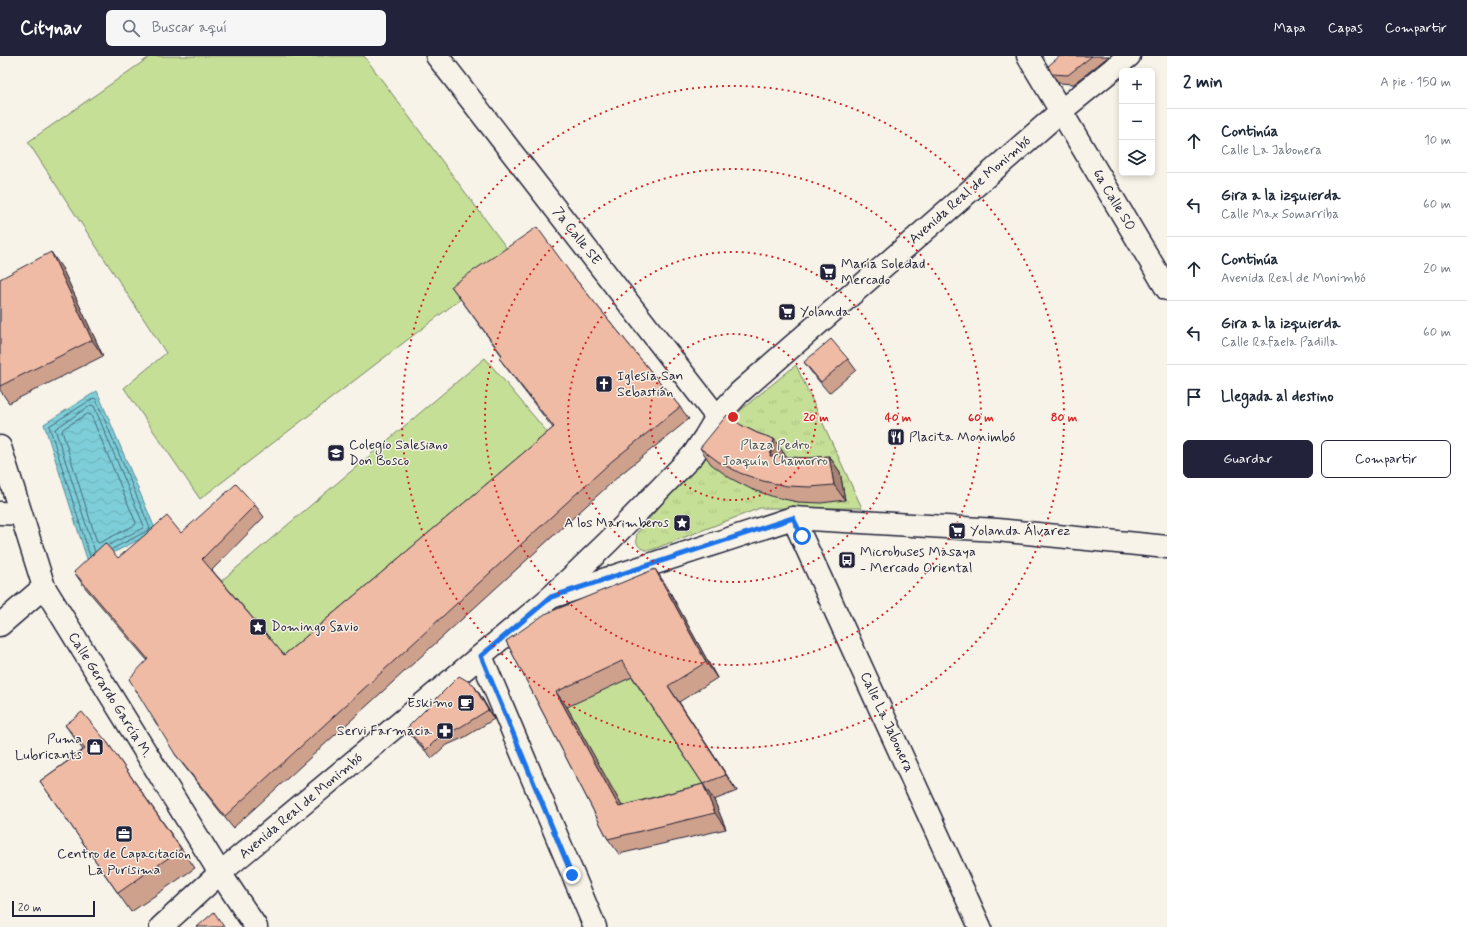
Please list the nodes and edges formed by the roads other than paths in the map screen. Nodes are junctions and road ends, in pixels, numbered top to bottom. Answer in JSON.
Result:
{"nodes":[{"id":1,"x":437,"y":56,"type":"edge"},
{"id":2,"x":1028,"y":56,"type":"edge"},
{"id":3,"x":1129,"y":56,"type":"edge"},
{"id":4,"x":1061,"y":111,"type":"junction"},
{"id":5,"x":1167,"y":289,"type":"edge"},
{"id":6,"x":717,"y":417,"type":"junction"},
{"id":7,"x":0,"y":447,"type":"edge"},
{"id":8,"x":0,"y":513,"type":"edge"},
{"id":9,"x":22,"y":514,"type":"junction"},
{"id":10,"x":793,"y":518,"type":"junction"},
{"id":11,"x":1167,"y":547,"type":"edge"},
{"id":12,"x":44,"y":587,"type":"junction"},
{"id":13,"x":551,"y":597,"type":"junction"},
{"id":14,"x":0,"y":625,"type":"edge"},
{"id":15,"x":481,"y":656,"type":"junction"},
{"id":16,"x":220,"y":873,"type":"junction"},
{"id":17,"x":162,"y":927,"type":"edge"},
{"id":18,"x":256,"y":927,"type":"edge"},
{"id":19,"x":595,"y":927,"type":"edge"},
{"id":20,"x":980,"y":927,"type":"edge"}],
"edges":[{"from":1,"to":6,"type":"street","name":"7a Calle SE"},
{"from":2,"to":4,"type":"street","name":"6a Calle SO"},
{"from":3,"to":4,"type":"street","name":"Avenida Real de Monimbó"},
{"from":4,"to":5,"type":"street","name":"6a Calle SO"},
{"from":4,"to":6,"type":"street","name":"Avenida Real de Monimbó"},
{"from":6,"to":13,"type":"street","name":"Avenida Real de Monimbó"},
{"from":7,"to":9,"type":"street","name":"Calle Gerardo García M."},
{"from":8,"to":9,"type":"street"},
{"from":9,"to":12,"type":"street","name":"Calle Gerardo García M."},
{"from":10,"to":11,"type":"street"},
{"from":10,"to":13,"type":"street"},
{"from":10,"to":20,"type":"street","name":"Calle La Jabonera"},
{"from":12,"to":14,"type":"street"},
{"from":12,"to":16,"type":"street","name":"Calle Gerardo García M."},
{"from":13,"to":15,"type":"street","name":"Avenida Real de Monimbó"},
{"from":15,"to":16,"type":"street","name":"Avenida Real de Monimbó"},
{"from":15,"to":19,"type":"street"},
{"from":16,"to":17,"type":"street","name":"Avenida Real de Monimbó"},
{"from":16,"to":18,"type":"street","name":"Calle Gerardo García M."}]}
